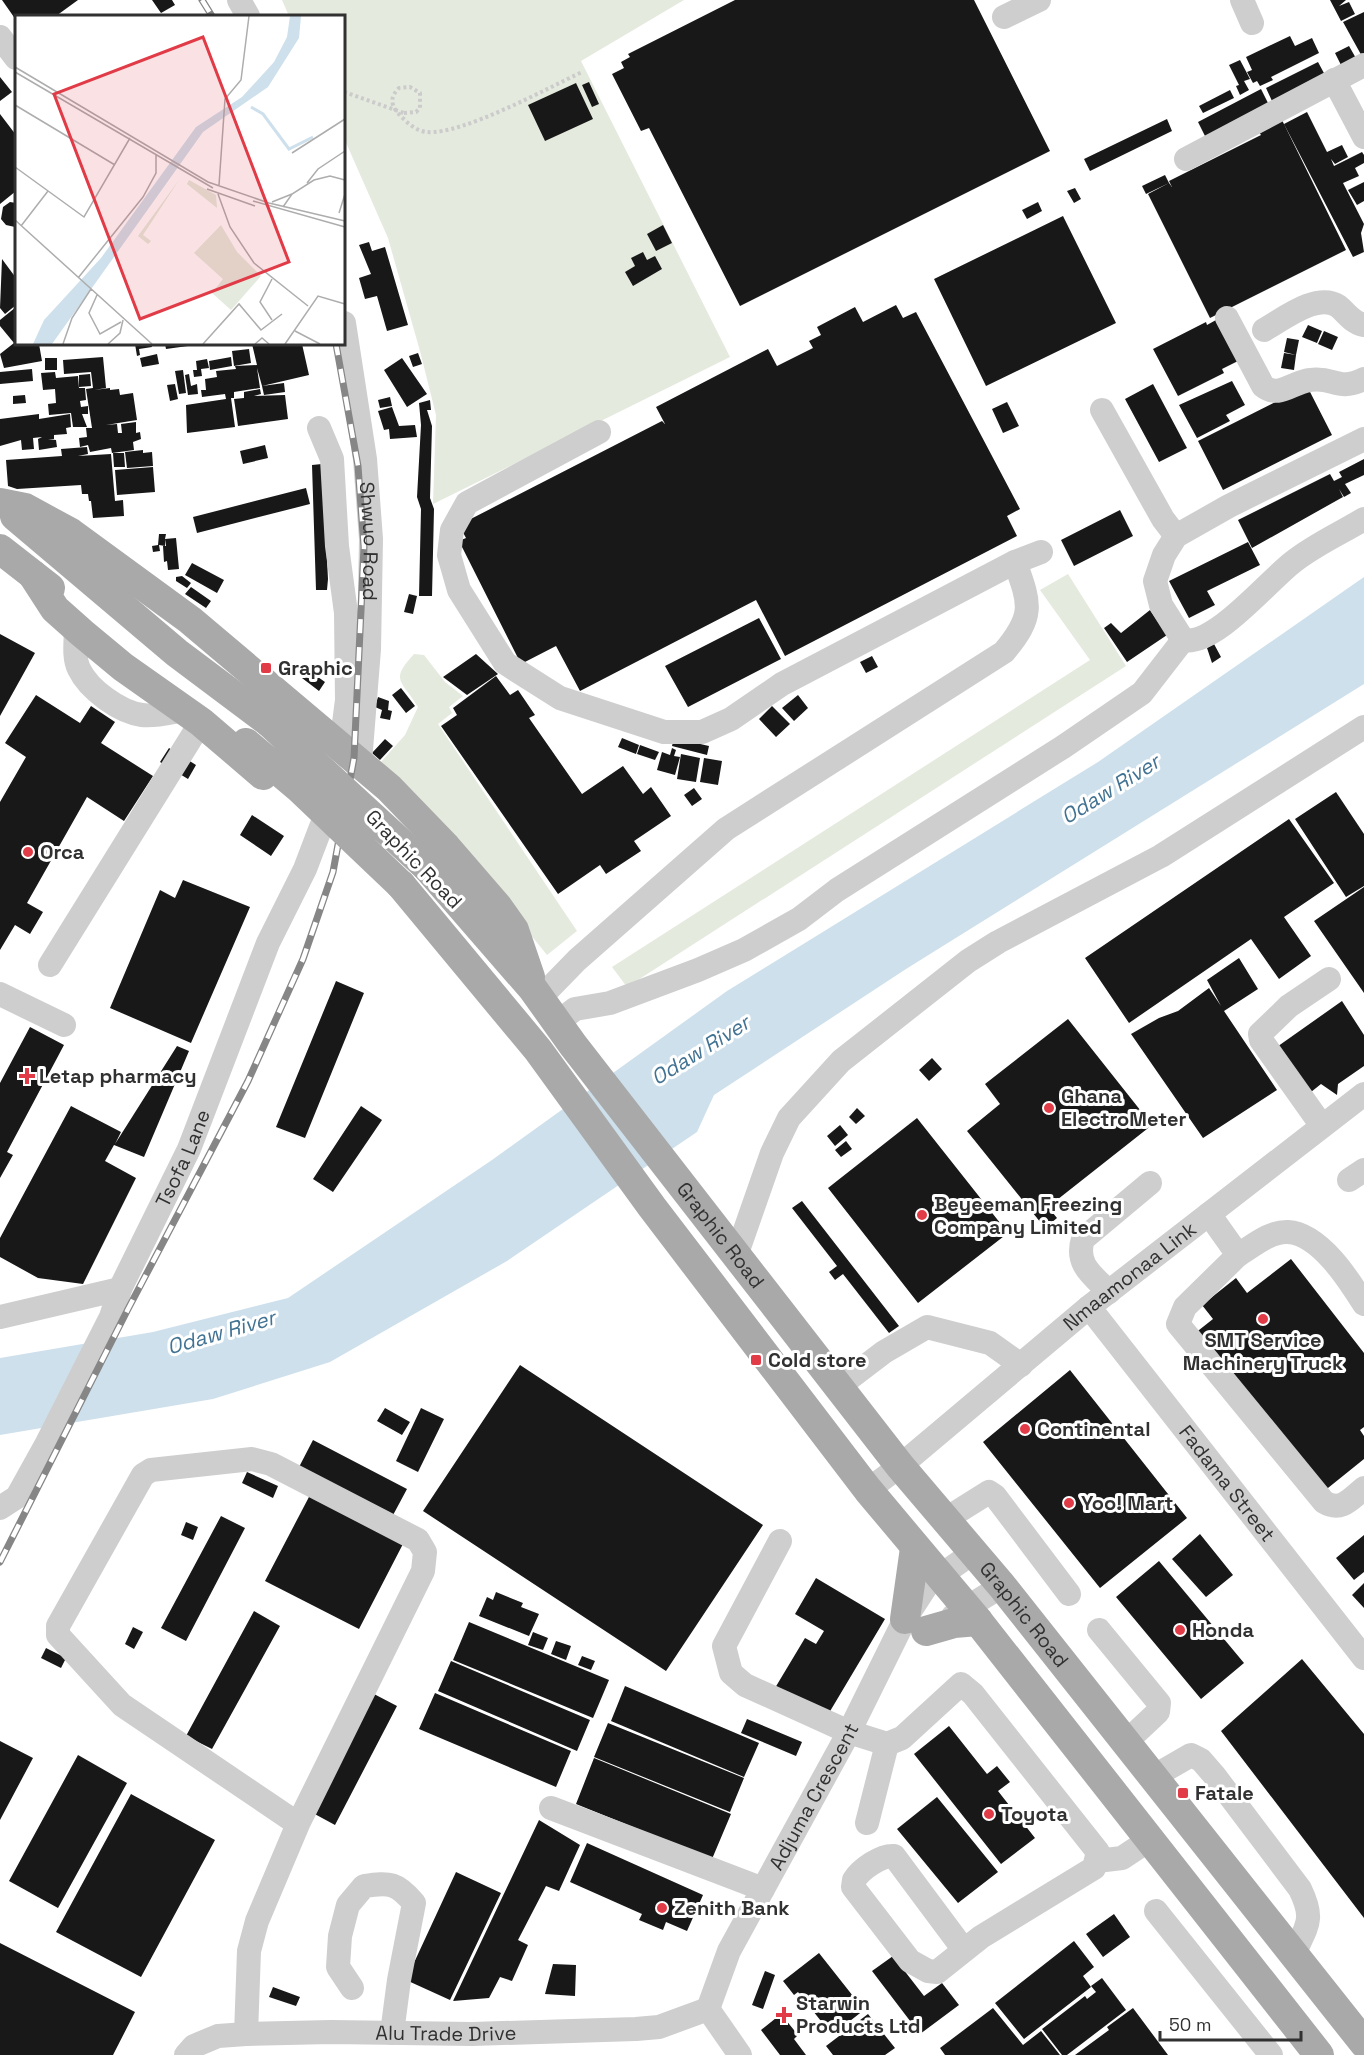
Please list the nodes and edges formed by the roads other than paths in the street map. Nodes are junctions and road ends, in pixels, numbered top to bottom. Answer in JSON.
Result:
{"nodes":[{"id":1,"x":239,"y":0,"type":"edge"},
{"id":2,"x":1039,"y":0,"type":"edge"},
{"id":3,"x":1242,"y":0,"type":"edge"},
{"id":4,"x":247,"y":15,"type":"edge"},
{"id":5,"x":1005,"y":17,"type":"dead end"},
{"id":6,"x":1252,"y":23,"type":"dead end"},
{"id":7,"x":0,"y":36,"type":"edge"},
{"id":8,"x":15,"y":57,"type":"edge"},
{"id":9,"x":1364,"y":65,"type":"edge"},
{"id":10,"x":1334,"y":80,"type":"junction"},
{"id":11,"x":1364,"y":137,"type":"edge"},
{"id":12,"x":1186,"y":159,"type":"dead end"},
{"id":13,"x":1227,"y":318,"type":"dead end"},
{"id":14,"x":1364,"y":325,"type":"edge"},
{"id":15,"x":345,"y":329,"type":"edge"},
{"id":16,"x":1264,"y":330,"type":"dead end"},
{"id":17,"x":1364,"y":379,"type":"edge"},
{"id":18,"x":1102,"y":410,"type":"dead end"},
{"id":19,"x":319,"y":428,"type":"dead end"},
{"id":20,"x":599,"y":432,"type":"dead end"},
{"id":21,"x":1364,"y":439,"type":"edge"},
{"id":22,"x":0,"y":503,"type":"edge"},
{"id":23,"x":1364,"y":519,"type":"edge"},
{"id":24,"x":1176,"y":536,"type":"junction"},
{"id":25,"x":0,"y":549,"type":"edge"},
{"id":26,"x":1041,"y":552,"type":"dead end"},
{"id":27,"x":1015,"y":562,"type":"junction"},
{"id":28,"x":33,"y":575,"type":"junction"},
{"id":29,"x":1183,"y":640,"type":"junction"},
{"id":30,"x":193,"y":716,"type":"junction"},
{"id":31,"x":1364,"y":727,"type":"edge"},
{"id":32,"x":350,"y":754,"type":"junction"},
{"id":33,"x":321,"y":827,"type":"junction"},
{"id":34,"x":50,"y":965,"type":"dead end"},
{"id":35,"x":474,"y":971,"type":"junction"},
{"id":36,"x":1329,"y":979,"type":"dead end"},
{"id":37,"x":0,"y":994,"type":"edge"},
{"id":38,"x":537,"y":994,"type":"junction"},
{"id":39,"x":64,"y":1025,"type":"dead end"},
{"id":40,"x":565,"y":1034,"type":"junction"},
{"id":41,"x":1364,"y":1094,"type":"edge"},
{"id":42,"x":1322,"y":1126,"type":"junction"},
{"id":43,"x":1150,"y":1183,"type":"dead end"},
{"id":44,"x":1209,"y":1214,"type":"junction"},
{"id":45,"x":1238,"y":1255,"type":"junction"},
{"id":46,"x":736,"y":1256,"type":"junction"},
{"id":47,"x":120,"y":1289,"type":"junction"},
{"id":48,"x":1109,"y":1292,"type":"junction"},
{"id":49,"x":1364,"y":1304,"type":"edge"},
{"id":50,"x":1089,"y":1307,"type":"junction"},
{"id":51,"x":0,"y":1317,"type":"edge"},
{"id":52,"x":1021,"y":1365,"type":"junction"},
{"id":53,"x":838,"y":1387,"type":"junction"},
{"id":54,"x":900,"y":1466,"type":"junction"},
{"id":55,"x":1364,"y":1488,"type":"edge"},
{"id":56,"x":867,"y":1490,"type":"junction"},
{"id":57,"x":0,"y":1508,"type":"edge"},
{"id":58,"x":946,"y":1519,"type":"junction"},
{"id":59,"x":780,"y":1541,"type":"dead end"},
{"id":60,"x":915,"y":1548,"type":"junction"},
{"id":61,"x":974,"y":1552,"type":"junction"},
{"id":62,"x":939,"y":1578,"type":"junction"},
{"id":63,"x":1002,"y":1586,"type":"junction"},
{"id":64,"x":1070,"y":1594,"type":"dead end"},
{"id":65,"x":972,"y":1615,"type":"junction"},
{"id":66,"x":916,"y":1625,"type":"junction"},
{"id":67,"x":1099,"y":1630,"type":"dead end"},
{"id":68,"x":1359,"y":1642,"type":"edge"},
{"id":69,"x":849,"y":1732,"type":"junction"},
{"id":70,"x":1126,"y":1742,"type":"junction"},
{"id":71,"x":887,"y":1744,"type":"junction"},
{"id":72,"x":1153,"y":1777,"type":"junction"},
{"id":73,"x":551,"y":1808,"type":"dead end"},
{"id":74,"x":867,"y":1823,"type":"dead end"},
{"id":75,"x":298,"y":1824,"type":"junction"},
{"id":76,"x":1149,"y":1840,"type":"junction"},
{"id":77,"x":1097,"y":1861,"type":"junction"},
{"id":78,"x":763,"y":1889,"type":"junction"},
{"id":79,"x":1156,"y":1911,"type":"dead end"},
{"id":80,"x":964,"y":1950,"type":"junction"},
{"id":81,"x":1294,"y":1954,"type":"junction"},
{"id":82,"x":352,"y":1988,"type":"dead end"},
{"id":83,"x":708,"y":2009,"type":"junction"},
{"id":84,"x":392,"y":2033,"type":"junction"},
{"id":85,"x":246,"y":2034,"type":"junction"},
{"id":86,"x":1364,"y":2043,"type":"edge"},
{"id":87,"x":471,"y":2045,"type":"edge"},
{"id":88,"x":186,"y":2055,"type":"edge"},
{"id":89,"x":740,"y":2055,"type":"edge"},
{"id":90,"x":1271,"y":2055,"type":"edge"},
{"id":91,"x":1319,"y":2055,"type":"edge"}],
"edges":[{"from":1,"to":4,"type":"street"},
{"from":2,"to":5,"type":"street"},
{"from":3,"to":6,"type":"street"},
{"from":7,"to":8,"type":"street"},
{"from":9,"to":10,"type":"street"},
{"from":10,"to":11,"type":"street"},
{"from":10,"to":12,"type":"street"},
{"from":13,"to":17,"type":"street"},
{"from":14,"to":16,"type":"street"},
{"from":15,"to":32,"type":"street","name":"Shwuo Road"},
{"from":18,"to":24,"type":"street"},
{"from":19,"to":32,"type":"street"},
{"from":20,"to":27,"type":"street"},
{"from":21,"to":24,"type":"street"},
{"from":22,"to":32,"type":"main road"},
{"from":22,"to":38,"type":"main road","name":"Graphic Road","bridge":true},
{"from":23,"to":29,"type":"street"},
{"from":24,"to":29,"type":"street"},
{"from":25,"to":28,"type":"main road","name":"Graphic Road"},
{"from":26,"to":27,"type":"street"},
{"from":27,"to":38,"type":"street"},
{"from":28,"to":30,"type":"main road"},
{"from":28,"to":35,"type":"main road","name":"Graphic Road","bridge":true},
{"from":29,"to":40,"type":"street"},
{"from":30,"to":33,"type":"main road"},
{"from":30,"to":34,"type":"street"},
{"from":31,"to":46,"type":"street"},
{"from":32,"to":38,"type":"main road"},
{"from":33,"to":35,"type":"main road"},
{"from":33,"to":47,"type":"street","name":"Tsofa Lane"},
{"from":35,"to":56,"type":"main road","name":"Graphic Road"},
{"from":36,"to":42,"type":"street"},
{"from":37,"to":39,"type":"street"},
{"from":38,"to":40,"type":"main road","name":"Graphic Road"},
{"from":40,"to":46,"type":"main road","name":"Graphic Road"},
{"from":41,"to":42,"type":"street","name":"Nmaamonaa Link"},
{"from":42,"to":44,"type":"street","name":"Nmaamonaa Link"},
{"from":43,"to":48,"type":"street"},
{"from":44,"to":45,"type":"street"},
{"from":44,"to":48,"type":"street","name":"Nmaamonaa Link"},
{"from":45,"to":49,"type":"street"},
{"from":45,"to":55,"type":"street"},
{"from":46,"to":53,"type":"main road","name":"Graphic Road"},
{"from":47,"to":51,"type":"street"},
{"from":47,"to":57,"type":"street","name":"Tsofa Lane"},
{"from":48,"to":50,"type":"street","name":"Nmaamonaa Link"},
{"from":50,"to":52,"type":"street","name":"Nmaamonaa Link"},
{"from":50,"to":68,"type":"street","name":"Fadama Street"},
{"from":52,"to":53,"type":"street"},
{"from":52,"to":54,"type":"street","name":"Nmaamonaa Link"},
{"from":53,"to":54,"type":"main road","name":"Graphic Road"},
{"from":54,"to":56,"type":"street","name":"Nmaamonaa Link"},
{"from":54,"to":58,"type":"main road","name":"Graphic Road"},
{"from":56,"to":60,"type":"main road","name":"Graphic Road"},
{"from":58,"to":61,"type":"main road","name":"Graphic Road"},
{"from":58,"to":64,"type":"street"},
{"from":59,"to":69,"type":"street"},
{"from":60,"to":62,"type":"main road","name":"Graphic Road"},
{"from":60,"to":66,"type":"main road"},
{"from":61,"to":62,"type":"street","name":"Adjuma Crescent"},
{"from":61,"to":63,"type":"main road","name":"Graphic Road"},
{"from":62,"to":65,"type":"main road","name":"Graphic Road"},
{"from":62,"to":66,"type":"street","name":"Adjuma Crescent"},
{"from":63,"to":65,"type":"street"},
{"from":63,"to":70,"type":"main road","name":"Graphic Road"},
{"from":65,"to":66,"type":"main road"},
{"from":65,"to":76,"type":"main road","name":"Graphic Road"},
{"from":66,"to":69,"type":"street","name":"Adjuma Crescent"},
{"from":67,"to":70,"type":"street"},
{"from":69,"to":71,"type":"street"},
{"from":69,"to":78,"type":"street","name":"Adjuma Crescent"},
{"from":70,"to":72,"type":"main road","name":"Graphic Road"},
{"from":71,"to":74,"type":"street"},
{"from":71,"to":77,"type":"street"},
{"from":72,"to":81,"type":"main road","name":"Graphic Road"},
{"from":72,"to":81,"type":"street"},
{"from":73,"to":78,"type":"street"},
{"from":75,"to":75,"type":"street"},
{"from":75,"to":85,"type":"street"},
{"from":76,"to":77,"type":"street"},
{"from":76,"to":91,"type":"main road","name":"Graphic Road"},
{"from":77,"to":80,"type":"street"},
{"from":78,"to":83,"type":"street","name":"Adjuma Crescent"},
{"from":79,"to":90,"type":"street"},
{"from":80,"to":80,"type":"street"},
{"from":81,"to":86,"type":"main road","name":"Graphic Road"},
{"from":82,"to":84,"type":"street"},
{"from":83,"to":87,"type":"street","name":"Alu Trade Drive"},
{"from":83,"to":89,"type":"street"},
{"from":84,"to":85,"type":"street","name":"Alu Trade Drive"},
{"from":84,"to":87,"type":"street","name":"Alu Trade Drive"},
{"from":85,"to":88,"type":"street","name":"Alu Trade Drive"}]}
